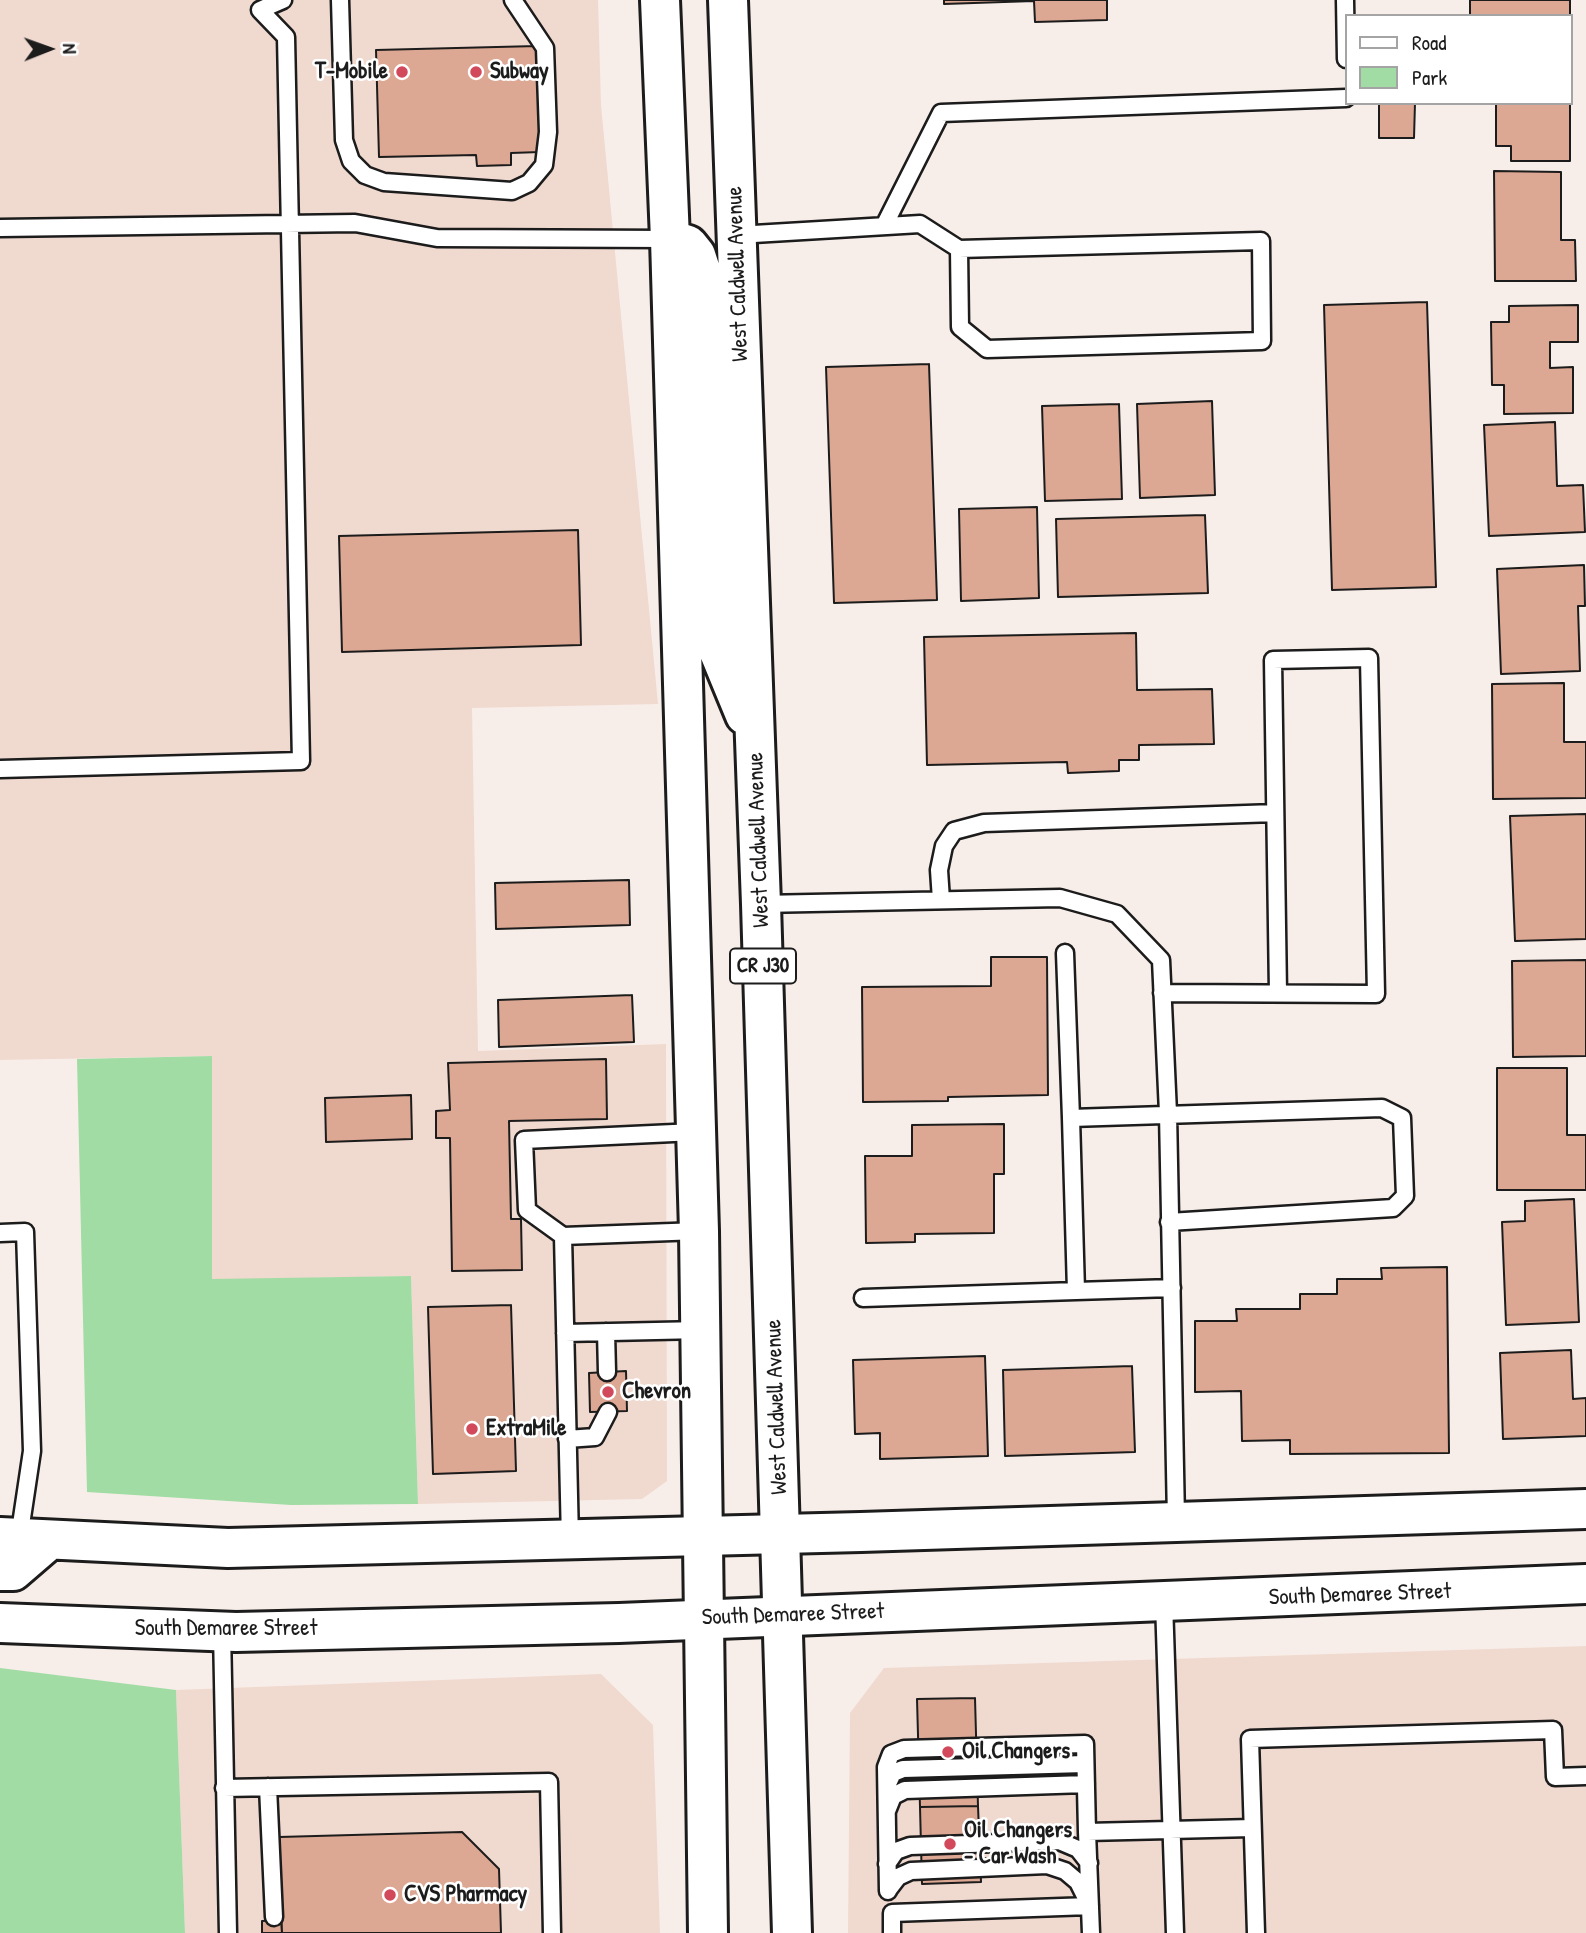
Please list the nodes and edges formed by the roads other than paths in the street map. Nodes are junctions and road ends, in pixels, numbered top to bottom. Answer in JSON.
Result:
{"nodes":[{"id":1,"x":283,"y":0,"type":"edge"},
{"id":2,"x":340,"y":0,"type":"edge"},
{"id":3,"x":513,"y":0,"type":"edge"},
{"id":4,"x":660,"y":0,"type":"edge"},
{"id":5,"x":728,"y":0,"type":"edge"},
{"id":6,"x":255,"y":5,"type":"edge"},
{"id":7,"x":1344,"y":99,"type":"edge"},
{"id":8,"x":288,"y":223,"type":"junction"},
{"id":9,"x":884,"y":226,"type":"junction"},
{"id":10,"x":0,"y":228,"type":"edge"},
{"id":11,"x":737,"y":235,"type":"junction"},
{"id":12,"x":670,"y":239,"type":"junction"},
{"id":13,"x":958,"y":249,"type":"junction"},
{"id":14,"x":756,"y":741,"type":"junction"},
{"id":15,"x":0,"y":769,"type":"edge"},
{"id":16,"x":1275,"y":813,"type":"junction"},
{"id":17,"x":941,"y":900,"type":"junction"},
{"id":18,"x":761,"y":904,"type":"junction"},
{"id":19,"x":1065,"y":953,"type":"dead end"},
{"id":20,"x":1162,"y":993,"type":"junction"},
{"id":21,"x":1278,"y":993,"type":"junction"},
{"id":22,"x":1168,"y":1113,"type":"junction"},
{"id":23,"x":1071,"y":1118,"type":"junction"},
{"id":24,"x":695,"y":1132,"type":"junction"},
{"id":25,"x":1169,"y":1222,"type":"junction"},
{"id":26,"x":699,"y":1231,"type":"junction"},
{"id":27,"x":0,"y":1233,"type":"edge"},
{"id":28,"x":563,"y":1236,"type":"junction"},
{"id":29,"x":1172,"y":1288,"type":"junction"},
{"id":30,"x":1076,"y":1291,"type":"junction"},
{"id":31,"x":863,"y":1298,"type":"dead end"},
{"id":32,"x":701,"y":1330,"type":"junction"},
{"id":33,"x":606,"y":1332,"type":"junction"},
{"id":34,"x":565,"y":1333,"type":"junction"},
{"id":35,"x":607,"y":1372,"type":"dead end"},
{"id":36,"x":608,"y":1412,"type":"dead end"},
{"id":37,"x":567,"y":1439,"type":"junction"},
{"id":38,"x":1586,"y":1509,"type":"edge"},
{"id":39,"x":1176,"y":1520,"type":"junction"},
{"id":40,"x":782,"y":1534,"type":"junction"},
{"id":41,"x":705,"y":1536,"type":"junction"},
{"id":42,"x":23,"y":1538,"type":"edge"},
{"id":43,"x":570,"y":1540,"type":"junction"},
{"id":44,"x":0,"y":1571,"type":"edge"},
{"id":45,"x":1586,"y":1584,"type":"edge"},
{"id":46,"x":1164,"y":1602,"type":"junction"},
{"id":47,"x":784,"y":1616,"type":"junction"},
{"id":48,"x":703,"y":1619,"type":"junction"},
{"id":49,"x":0,"y":1623,"type":"edge"},
{"id":50,"x":222,"y":1632,"type":"junction"},
{"id":51,"x":1085,"y":1764,"type":"junction"},
{"id":52,"x":1586,"y":1776,"type":"edge"},
{"id":53,"x":1086,"y":1784,"type":"junction"},
{"id":54,"x":268,"y":1787,"type":"junction"},
{"id":55,"x":887,"y":1787,"type":"junction"},
{"id":56,"x":224,"y":1788,"type":"junction"},
{"id":57,"x":887,"y":1812,"type":"junction"},
{"id":58,"x":1252,"y":1828,"type":"junction"},
{"id":59,"x":1172,"y":1830,"type":"junction"},
{"id":60,"x":1087,"y":1832,"type":"junction"},
{"id":61,"x":1089,"y":1863,"type":"junction"},
{"id":62,"x":887,"y":1864,"type":"junction"},
{"id":63,"x":888,"y":1890,"type":"junction"},
{"id":64,"x":1090,"y":1906,"type":"junction"},
{"id":65,"x":892,"y":1913,"type":"junction"},
{"id":66,"x":274,"y":1917,"type":"dead end"},
{"id":67,"x":228,"y":1933,"type":"edge"},
{"id":68,"x":552,"y":1933,"type":"edge"},
{"id":69,"x":708,"y":1933,"type":"edge"},
{"id":70,"x":792,"y":1933,"type":"edge"},
{"id":71,"x":892,"y":1933,"type":"edge"},
{"id":72,"x":1091,"y":1933,"type":"edge"},
{"id":73,"x":1175,"y":1933,"type":"edge"},
{"id":74,"x":1256,"y":1933,"type":"edge"}],
"edges":[{"from":1,"to":6,"type":"lane"},
{"from":2,"to":3,"type":"lane"},
{"from":4,"to":12,"type":"main road"},
{"from":5,"to":11,"type":"main road","name":"West Caldwell Avenue","number":"CR J30"},
{"from":6,"to":8,"type":"lane"},
{"from":7,"to":9,"type":"lane"},
{"from":8,"to":10,"type":"lane"},
{"from":8,"to":12,"type":"lane"},
{"from":8,"to":15,"type":"lane"},
{"from":9,"to":11,"type":"lane"},
{"from":9,"to":13,"type":"lane"},
{"from":11,"to":14,"type":"main road","name":"West Caldwell Avenue","number":"CR J30"},
{"from":12,"to":14,"type":"main road"},
{"from":12,"to":24,"type":"main road"},
{"from":13,"to":13,"type":"lane"},
{"from":14,"to":18,"type":"main road","name":"West Caldwell Avenue","number":"CR J30"},
{"from":16,"to":17,"type":"lane"},
{"from":16,"to":21,"type":"lane"},
{"from":16,"to":21,"type":"lane"},
{"from":17,"to":18,"type":"lane"},
{"from":17,"to":20,"type":"lane"},
{"from":18,"to":40,"type":"main road","name":"West Caldwell Avenue","number":"CR J30"},
{"from":19,"to":23,"type":"lane"},
{"from":20,"to":21,"type":"lane"},
{"from":20,"to":22,"type":"lane"},
{"from":22,"to":23,"type":"lane"},
{"from":22,"to":25,"type":"lane"},
{"from":22,"to":25,"type":"lane"},
{"from":23,"to":30,"type":"lane"},
{"from":24,"to":26,"type":"main road"},
{"from":24,"to":28,"type":"lane"},
{"from":25,"to":29,"type":"lane"},
{"from":26,"to":28,"type":"lane"},
{"from":26,"to":32,"type":"main road"},
{"from":27,"to":42,"type":"lane"},
{"from":28,"to":34,"type":"lane"},
{"from":29,"to":30,"type":"lane"},
{"from":29,"to":39,"type":"lane"},
{"from":30,"to":31,"type":"lane"},
{"from":32,"to":33,"type":"lane"},
{"from":32,"to":41,"type":"main road"},
{"from":33,"to":34,"type":"lane"},
{"from":33,"to":35,"type":"lane"},
{"from":34,"to":37,"type":"lane"},
{"from":36,"to":37,"type":"lane"},
{"from":37,"to":43,"type":"lane"},
{"from":38,"to":39,"type":"main road"},
{"from":39,"to":40,"type":"main road"},
{"from":40,"to":41,"type":"main road"},
{"from":40,"to":47,"type":"main road","name":"West Caldwell Avenue","number":"CR J30"},
{"from":41,"to":43,"type":"main road"},
{"from":41,"to":48,"type":"main road"},
{"from":42,"to":43,"type":"main road"},
{"from":42,"to":44,"type":"main road"},
{"from":45,"to":46,"type":"main road","name":"South Demaree Street"},
{"from":46,"to":47,"type":"main road","name":"South Demaree Street"},
{"from":46,"to":59,"type":"lane"},
{"from":47,"to":48,"type":"main road","name":"South Demaree Street"},
{"from":47,"to":70,"type":"main road","name":"West Caldwell Avenue","number":"CR J30"},
{"from":48,"to":50,"type":"main road","name":"South Demaree Street"},
{"from":48,"to":69,"type":"main road"},
{"from":49,"to":50,"type":"main road","name":"South Demaree Street"},
{"from":50,"to":56,"type":"lane"},
{"from":51,"to":53,"type":"lane"},
{"from":51,"to":55,"type":"lane"},
{"from":51,"to":55,"type":"lane"},
{"from":52,"to":58,"type":"lane"},
{"from":53,"to":57,"type":"lane"},
{"from":53,"to":60,"type":"lane"},
{"from":54,"to":56,"type":"lane"},
{"from":54,"to":66,"type":"lane"},
{"from":54,"to":68,"type":"lane"},
{"from":55,"to":57,"type":"lane"},
{"from":56,"to":67,"type":"lane"},
{"from":57,"to":62,"type":"lane"},
{"from":58,"to":59,"type":"lane"},
{"from":58,"to":74,"type":"lane"},
{"from":59,"to":60,"type":"lane"},
{"from":59,"to":73,"type":"lane"},
{"from":60,"to":61,"type":"lane"},
{"from":61,"to":62,"type":"lane"},
{"from":61,"to":64,"type":"lane"},
{"from":62,"to":63,"type":"lane"},
{"from":63,"to":64,"type":"lane"},
{"from":63,"to":65,"type":"lane"},
{"from":64,"to":65,"type":"lane"},
{"from":64,"to":72,"type":"lane"},
{"from":65,"to":71,"type":"lane"}]}
